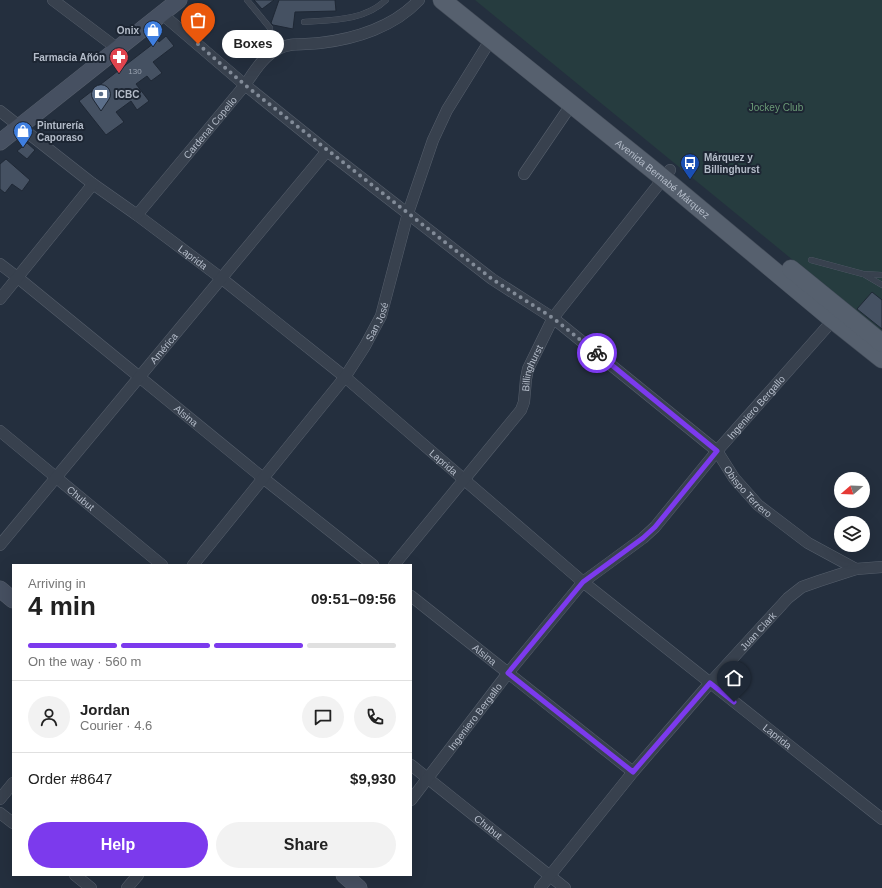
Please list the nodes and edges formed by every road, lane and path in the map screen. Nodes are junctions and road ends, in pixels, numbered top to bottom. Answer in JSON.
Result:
{"nodes":[{"id":1,"x":53,"y":0,"type":"edge"},
{"id":2,"x":179,"y":0,"type":"edge"},
{"id":3,"x":247,"y":0,"type":"edge"},
{"id":4,"x":386,"y":0,"type":"edge"},
{"id":5,"x":419,"y":0,"type":"edge"},
{"id":6,"x":442,"y":0,"type":"edge"},
{"id":7,"x":460,"y":0,"type":"edge"},
{"id":8,"x":162,"y":14,"type":"junction"},
{"id":9,"x":304,"y":22,"type":"dead end"},
{"id":10,"x":270,"y":28,"type":"dead end"},
{"id":11,"x":491,"y":40,"type":"junction"},
{"id":12,"x":118,"y":48,"type":"junction"},
{"id":13,"x":245,"y":85,"type":"junction"},
{"id":14,"x":571,"y":105,"type":"junction"},
{"id":15,"x":0,"y":111,"type":"edge"},
{"id":16,"x":20,"y":126,"type":"junction"},
{"id":17,"x":0,"y":142,"type":"edge"},
{"id":18,"x":327,"y":151,"type":"junction"},
{"id":19,"x":524,"y":174,"type":"dead end"},
{"id":20,"x":666,"y":174,"type":"junction"},
{"id":21,"x":92,"y":184,"type":"junction"},
{"id":22,"x":408,"y":213,"type":"junction"},
{"id":23,"x":137,"y":215,"type":"junction"},
{"id":24,"x":811,"y":260,"type":"dead end"},
{"id":25,"x":0,"y":264,"type":"edge"},
{"id":26,"x":863,"y":274,"type":"junction"},
{"id":27,"x":882,"y":275,"type":"edge"},
{"id":28,"x":17,"y":277,"type":"junction"},
{"id":29,"x":221,"y":278,"type":"junction"},
{"id":30,"x":882,"y":285,"type":"edge"},
{"id":31,"x":0,"y":298,"type":"edge"},
{"id":32,"x":553,"y":318,"type":"junction"},
{"id":33,"x":833,"y":320,"type":"junction"},
{"id":34,"x":882,"y":343,"type":"edge"},
{"id":35,"x":882,"y":359,"type":"edge"},
{"id":36,"x":140,"y":377,"type":"junction"},
{"id":37,"x":345,"y":377,"type":"junction"},
{"id":38,"x":0,"y":431,"type":"edge"},
{"id":39,"x":717,"y":451,"type":"junction"},
{"id":40,"x":56,"y":477,"type":"junction"},
{"id":41,"x":263,"y":478,"type":"junction"},
{"id":42,"x":464,"y":480,"type":"junction"},
{"id":43,"x":0,"y":545,"type":"edge"},
{"id":44,"x":161,"y":564,"type":"edge"},
{"id":45,"x":194,"y":564,"type":"edge"},
{"id":46,"x":372,"y":564,"type":"edge"},
{"id":47,"x":395,"y":564,"type":"edge"},
{"id":48,"x":882,"y":567,"type":"edge"},
{"id":49,"x":856,"y":569,"type":"junction"},
{"id":50,"x":583,"y":582,"type":"junction"},
{"id":51,"x":0,"y":589,"type":"edge"},
{"id":52,"x":412,"y":597,"type":"edge"},
{"id":53,"x":12,"y":599,"type":"edge"},
{"id":54,"x":508,"y":673,"type":"junction"},
{"id":55,"x":710,"y":683,"type":"junction"},
{"id":56,"x":412,"y":766,"type":"edge"},
{"id":57,"x":633,"y":772,"type":"junction"},
{"id":58,"x":428,"y":778,"type":"junction"},
{"id":59,"x":12,"y":784,"type":"edge"},
{"id":60,"x":0,"y":798,"type":"edge"},
{"id":61,"x":412,"y":799,"type":"edge"},
{"id":62,"x":0,"y":813,"type":"edge"},
{"id":63,"x":882,"y":819,"type":"edge"},
{"id":64,"x":12,"y":823,"type":"edge"},
{"id":65,"x":76,"y":876,"type":"edge"},
{"id":66,"x":137,"y":876,"type":"edge"},
{"id":67,"x":550,"y":876,"type":"junction"},
{"id":68,"x":91,"y":888,"type":"edge"},
{"id":69,"x":127,"y":888,"type":"edge"},
{"id":70,"x":540,"y":888,"type":"edge"},
{"id":71,"x":565,"y":888,"type":"edge"}],
"edges":[{"from":1,"to":12,"type":"street"},
{"from":2,"to":8,"type":"main road"},
{"from":3,"to":10,"type":"lane"},
{"from":4,"to":9,"type":"lane"},
{"from":5,"to":13,"type":"street","name":"Cardenal Copello"},
{"from":6,"to":11,"type":"main road","name":"Avenida Bernabé Márquez"},
{"from":7,"to":20,"type":"main road","name":"Avenida Bernabé Márquez"},
{"from":8,"to":12,"type":"main road"},
{"from":8,"to":13,"type":"street","name":"Obispo Terrero"},
{"from":11,"to":14,"type":"main road","name":"Avenida Bernabé Márquez"},
{"from":11,"to":22,"type":"street","name":"San José"},
{"from":12,"to":16,"type":"main road"},
{"from":13,"to":18,"type":"street","name":"Obispo Terrero"},
{"from":13,"to":23,"type":"street","name":"Cardenal Copello"},
{"from":14,"to":19,"type":"street"},
{"from":14,"to":20,"type":"main road","name":"Avenida Bernabé Márquez"},
{"from":15,"to":16,"type":"street","name":"Laprida"},
{"from":16,"to":17,"type":"main road"},
{"from":16,"to":21,"type":"street","name":"Laprida"},
{"from":18,"to":22,"type":"street","name":"Obispo Terrero"},
{"from":18,"to":29,"type":"street","name":"América"},
{"from":20,"to":32,"type":"street","name":"Billinghurst"},
{"from":20,"to":33,"type":"main road","name":"Avenida Bernabé Márquez"},
{"from":20,"to":34,"type":"main road","name":"Avenida Bernabé Márquez"},
{"from":21,"to":23,"type":"street","name":"Laprida"},
{"from":21,"to":28,"type":"street"},
{"from":22,"to":32,"type":"street","name":"Obispo Terrero"},
{"from":22,"to":37,"type":"street","name":"San José"},
{"from":23,"to":29,"type":"street","name":"Laprida"},
{"from":24,"to":26,"type":"lane"},
{"from":25,"to":28,"type":"street","name":"Alsina"},
{"from":26,"to":27,"type":"lane"},
{"from":26,"to":30,"type":"lane"},
{"from":28,"to":31,"type":"street"},
{"from":28,"to":36,"type":"street","name":"Alsina"},
{"from":29,"to":36,"type":"street","name":"América"},
{"from":29,"to":37,"type":"street","name":"Laprida"},
{"from":32,"to":39,"type":"street","name":"Obispo Terrero"},
{"from":32,"to":42,"type":"street","name":"Billinghurst"},
{"from":33,"to":35,"type":"main road","name":"Avenida Bernabé Márquez"},
{"from":33,"to":39,"type":"street","name":"Ingeniero Bergallo"},
{"from":36,"to":40,"type":"street","name":"América"},
{"from":36,"to":41,"type":"street","name":"Alsina"},
{"from":37,"to":41,"type":"street","name":"San José"},
{"from":37,"to":42,"type":"street","name":"Laprida"},
{"from":38,"to":40,"type":"street","name":"Chubut"},
{"from":39,"to":49,"type":"street","name":"Obispo Terrero"},
{"from":39,"to":50,"type":"street","name":"Ingeniero Bergallo"},
{"from":40,"to":43,"type":"street","name":"América"},
{"from":40,"to":44,"type":"street","name":"Chubut"},
{"from":41,"to":45,"type":"street","name":"San José"},
{"from":41,"to":46,"type":"street","name":"Alsina"},
{"from":42,"to":47,"type":"street","name":"Billinghurst"},
{"from":42,"to":50,"type":"street","name":"Laprida"},
{"from":48,"to":49,"type":"street","name":"Juan Clark"},
{"from":49,"to":55,"type":"street","name":"Juan Clark"},
{"from":50,"to":54,"type":"street","name":"Ingeniero Bergallo"},
{"from":50,"to":55,"type":"street","name":"Laprida"},
{"from":51,"to":53,"type":"main road"},
{"from":52,"to":54,"type":"street","name":"Alsina"},
{"from":54,"to":57,"type":"street","name":"Alsina"},
{"from":54,"to":58,"type":"street","name":"Ingeniero Bergallo"},
{"from":55,"to":57,"type":"street","name":"Juan Clark"},
{"from":55,"to":63,"type":"street","name":"Laprida"},
{"from":56,"to":58,"type":"street","name":"Chubut"},
{"from":57,"to":67,"type":"street","name":"Juan Clark"},
{"from":58,"to":61,"type":"street","name":"Ingeniero Bergallo"},
{"from":58,"to":67,"type":"street","name":"Chubut"},
{"from":59,"to":60,"type":"street"},
{"from":62,"to":64,"type":"street"},
{"from":65,"to":68,"type":"street"},
{"from":66,"to":69,"type":"street"},
{"from":67,"to":70,"type":"street","name":"Juan Clark"},
{"from":67,"to":71,"type":"street","name":"Chubut"}]}
